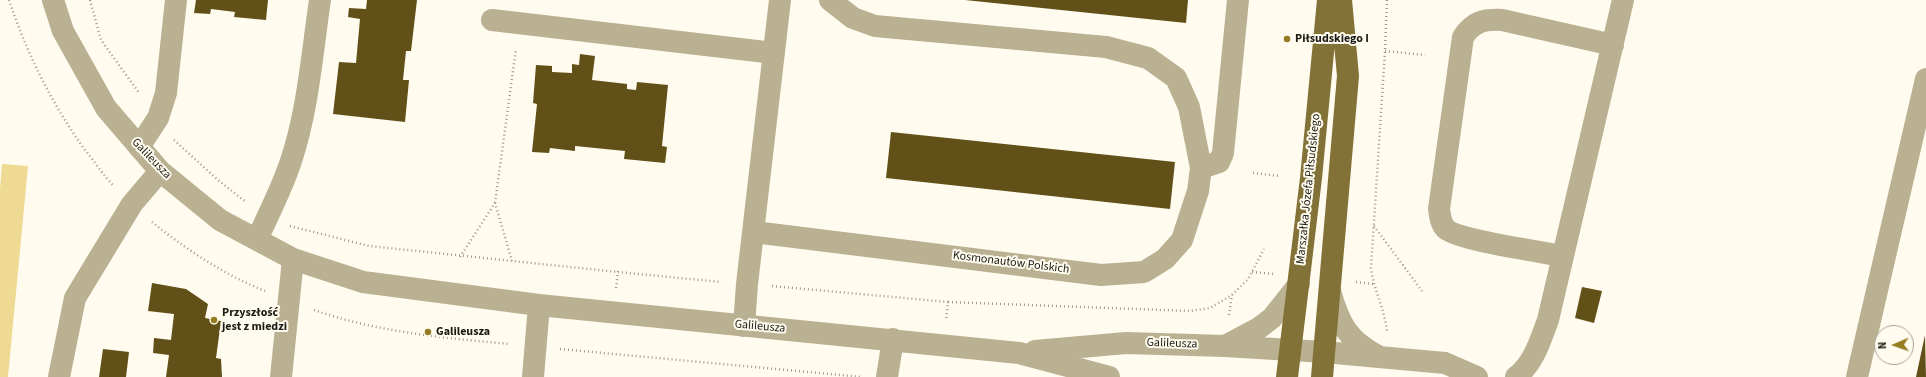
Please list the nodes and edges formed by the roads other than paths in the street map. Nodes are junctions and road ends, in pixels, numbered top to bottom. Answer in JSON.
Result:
{"nodes":[{"id":1,"x":53,"y":0,"type":"edge"},
{"id":2,"x":176,"y":0,"type":"edge"},
{"id":3,"x":320,"y":0,"type":"edge"},
{"id":4,"x":780,"y":0,"type":"edge"},
{"id":5,"x":830,"y":0,"type":"edge"},
{"id":6,"x":1238,"y":0,"type":"edge"},
{"id":7,"x":1328,"y":0,"type":"edge"},
{"id":8,"x":1341,"y":0,"type":"edge"},
{"id":9,"x":1623,"y":0,"type":"edge"},
{"id":10,"x":492,"y":20,"type":"dead end"},
{"id":11,"x":1612,"y":45,"type":"junction"},
{"id":12,"x":774,"y":53,"type":"junction"},
{"id":13,"x":1926,"y":79,"type":"edge"},
{"id":14,"x":139,"y":147,"type":"junction"},
{"id":15,"x":1201,"y":168,"type":"junction"},
{"id":16,"x":160,"y":171,"type":"junction"},
{"id":17,"x":754,"y":232,"type":"junction"},
{"id":18,"x":257,"y":239,"type":"junction"},
{"id":19,"x":1563,"y":256,"type":"junction"},
{"id":20,"x":293,"y":259,"type":"junction"},
{"id":21,"x":1291,"y":280,"type":"junction"},
{"id":22,"x":1330,"y":291,"type":"junction"},
{"id":23,"x":539,"y":305,"type":"junction"},
{"id":24,"x":744,"y":326,"type":"junction"},
{"id":25,"x":893,"y":339,"type":"junction"},
{"id":26,"x":1225,"y":346,"type":"junction"},
{"id":27,"x":1384,"y":348,"type":"junction"},
{"id":28,"x":1290,"y":350,"type":"junction"},
{"id":29,"x":1324,"y":352,"type":"junction"},
{"id":30,"x":1019,"y":353,"type":"junction"},
{"id":31,"x":59,"y":377,"type":"edge"},
{"id":32,"x":281,"y":377,"type":"edge"},
{"id":33,"x":533,"y":377,"type":"edge"},
{"id":34,"x":887,"y":377,"type":"edge"},
{"id":35,"x":1109,"y":377,"type":"edge"},
{"id":36,"x":1287,"y":377,"type":"edge"},
{"id":37,"x":1322,"y":377,"type":"edge"},
{"id":38,"x":1478,"y":377,"type":"edge"},
{"id":39,"x":1516,"y":377,"type":"edge"},
{"id":40,"x":1857,"y":377,"type":"edge"}],
"edges":[{"from":1,"to":14,"type":"street","name":"Galileusza"},
{"from":2,"to":14,"type":"street"},
{"from":3,"to":18,"type":"street"},
{"from":4,"to":12,"type":"street"},
{"from":5,"to":15,"type":"street","name":"Kosmonautów Polskich"},
{"from":6,"to":15,"type":"street"},
{"from":7,"to":21,"type":"main road","name":"Marszałka Józefa Piłsudskiego"},
{"from":8,"to":22,"type":"main road"},
{"from":9,"to":11,"type":"street"},
{"from":10,"to":12,"type":"street"},
{"from":11,"to":19,"type":"street"},
{"from":11,"to":19,"type":"street"},
{"from":12,"to":17,"type":"street"},
{"from":13,"to":40,"type":"street"},
{"from":14,"to":16,"type":"street","name":"Galileusza"},
{"from":15,"to":17,"type":"street","name":"Kosmonautów Polskich"},
{"from":16,"to":18,"type":"street","name":"Galileusza"},
{"from":16,"to":31,"type":"street"},
{"from":17,"to":24,"type":"street"},
{"from":18,"to":20,"type":"street","name":"Galileusza"},
{"from":19,"to":39,"type":"street"},
{"from":20,"to":23,"type":"street","name":"Galileusza"},
{"from":20,"to":32,"type":"street"},
{"from":21,"to":26,"type":"street"},
{"from":21,"to":28,"type":"main road","name":"Marszałka Józefa Piłsudskiego"},
{"from":22,"to":27,"type":"street"},
{"from":22,"to":29,"type":"main road"},
{"from":23,"to":24,"type":"street","name":"Galileusza"},
{"from":23,"to":33,"type":"street"},
{"from":24,"to":25,"type":"street","name":"Galileusza"},
{"from":25,"to":30,"type":"street","name":"Galileusza"},
{"from":25,"to":34,"type":"street"},
{"from":26,"to":28,"type":"street","name":"Galileusza"},
{"from":26,"to":30,"type":"street","name":"Galileusza"},
{"from":27,"to":29,"type":"street","name":"Galileusza"},
{"from":27,"to":38,"type":"street","name":"Galileusza"},
{"from":28,"to":29,"type":"street","name":"Galileusza"},
{"from":28,"to":36,"type":"main road","name":"Marszałka Józefa Piłsudskiego"},
{"from":29,"to":37,"type":"main road"},
{"from":30,"to":35,"type":"street","name":"Galileusza"}]}
